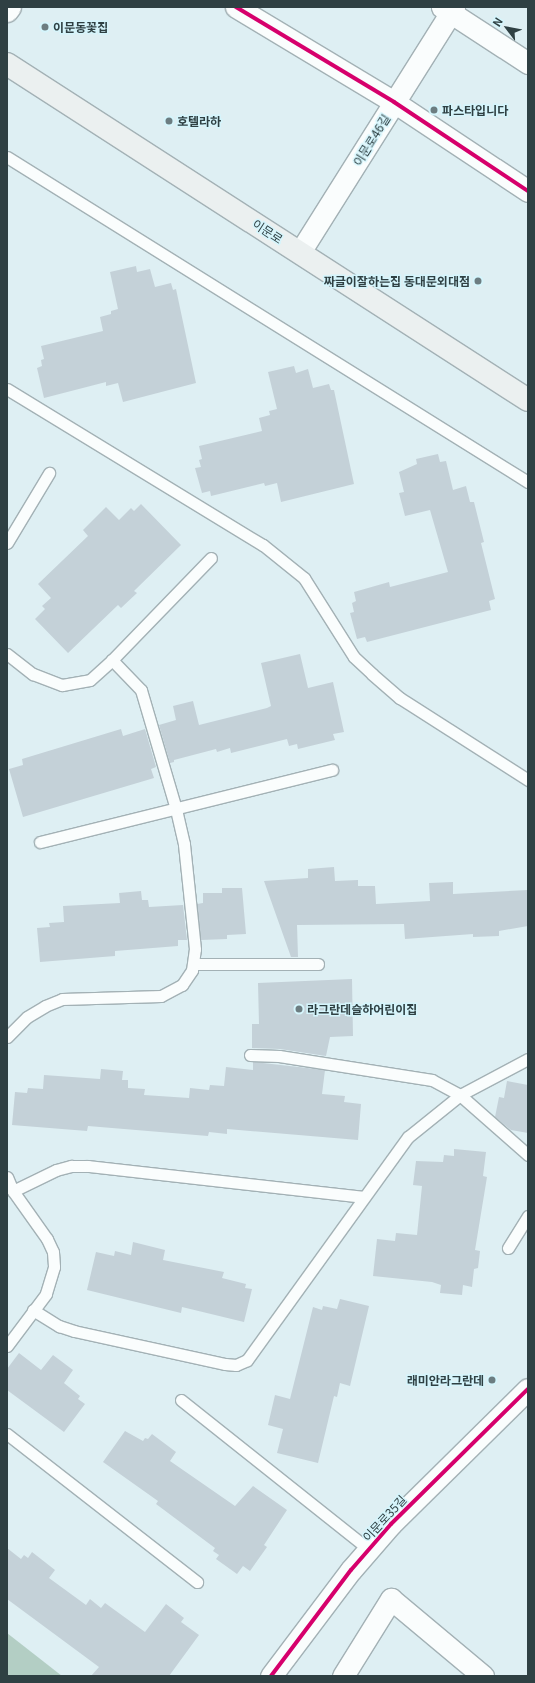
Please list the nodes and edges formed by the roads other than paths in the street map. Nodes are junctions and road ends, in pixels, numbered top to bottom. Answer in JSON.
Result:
{"nodes":[{"id":1,"x":10,"y":7,"type":"edge"},
{"id":2,"x":236,"y":7,"type":"edge"},
{"id":3,"x":449,"y":9,"type":"edge"},
{"id":4,"x":7,"y":11,"type":"edge"},
{"id":5,"x":528,"y":63,"type":"edge"},
{"id":6,"x":7,"y":64,"type":"edge"},
{"id":7,"x":394,"y":102,"type":"junction"},
{"id":8,"x":7,"y":157,"type":"edge"},
{"id":9,"x":528,"y":191,"type":"edge"},
{"id":10,"x":300,"y":252,"type":"junction"},
{"id":11,"x":7,"y":389,"type":"edge"},
{"id":12,"x":528,"y":400,"type":"edge"},
{"id":13,"x":49,"y":473,"type":"dead end"},
{"id":14,"x":528,"y":482,"type":"edge"},
{"id":15,"x":7,"y":543,"type":"edge"},
{"id":16,"x":211,"y":558,"type":"dead end"},
{"id":17,"x":7,"y":654,"type":"edge"},
{"id":18,"x":112,"y":660,"type":"junction"},
{"id":19,"x":332,"y":770,"type":"dead end"},
{"id":20,"x":528,"y":780,"type":"edge"},
{"id":21,"x":176,"y":809,"type":"junction"},
{"id":22,"x":40,"y":842,"type":"dead end"},
{"id":23,"x":194,"y":964,"type":"junction"},
{"id":24,"x":318,"y":964,"type":"dead end"},
{"id":25,"x":7,"y":1037,"type":"edge"},
{"id":26,"x":250,"y":1055,"type":"dead end"},
{"id":27,"x":528,"y":1059,"type":"edge"},
{"id":28,"x":460,"y":1095,"type":"junction"},
{"id":29,"x":528,"y":1155,"type":"edge"},
{"id":30,"x":7,"y":1177,"type":"edge"},
{"id":31,"x":13,"y":1191,"type":"junction"},
{"id":32,"x":362,"y":1197,"type":"junction"},
{"id":33,"x":528,"y":1216,"type":"edge"},
{"id":34,"x":508,"y":1248,"type":"dead end"},
{"id":35,"x":33,"y":1310,"type":"junction"},
{"id":36,"x":7,"y":1346,"type":"edge"},
{"id":37,"x":528,"y":1389,"type":"edge"},
{"id":38,"x":181,"y":1400,"type":"dead end"},
{"id":39,"x":7,"y":1434,"type":"edge"},
{"id":40,"x":368,"y":1550,"type":"junction"},
{"id":41,"x":197,"y":1582,"type":"dead end"},
{"id":42,"x":271,"y":1676,"type":"edge"},
{"id":43,"x":343,"y":1676,"type":"edge"},
{"id":44,"x":483,"y":1676,"type":"edge"}],
"edges":[{"from":1,"to":4,"type":"street"},
{"from":2,"to":7,"type":"street"},
{"from":3,"to":5,"type":"street"},
{"from":3,"to":7,"type":"street","name":"이문로46길"},
{"from":6,"to":10,"type":"main road","name":"이문로"},
{"from":7,"to":9,"type":"street"},
{"from":7,"to":10,"type":"street","name":"이문로46길"},
{"from":8,"to":14,"type":"lane"},
{"from":10,"to":12,"type":"main road","name":"이문로"},
{"from":11,"to":20,"type":"lane"},
{"from":13,"to":15,"type":"lane"},
{"from":16,"to":18,"type":"lane"},
{"from":17,"to":18,"type":"lane"},
{"from":18,"to":21,"type":"lane"},
{"from":19,"to":21,"type":"lane"},
{"from":21,"to":22,"type":"lane"},
{"from":21,"to":23,"type":"lane"},
{"from":23,"to":24,"type":"lane"},
{"from":23,"to":25,"type":"lane"},
{"from":26,"to":28,"type":"lane"},
{"from":27,"to":28,"type":"lane"},
{"from":28,"to":29,"type":"lane"},
{"from":28,"to":32,"type":"lane"},
{"from":30,"to":31,"type":"lane"},
{"from":31,"to":32,"type":"lane"},
{"from":31,"to":35,"type":"lane"},
{"from":32,"to":35,"type":"lane"},
{"from":33,"to":34,"type":"lane"},
{"from":35,"to":36,"type":"lane"},
{"from":37,"to":40,"type":"street","name":"이문로35길"},
{"from":38,"to":40,"type":"lane"},
{"from":39,"to":41,"type":"lane"},
{"from":40,"to":42,"type":"street","name":"이문로35길"},
{"from":43,"to":44,"type":"street"}]}
